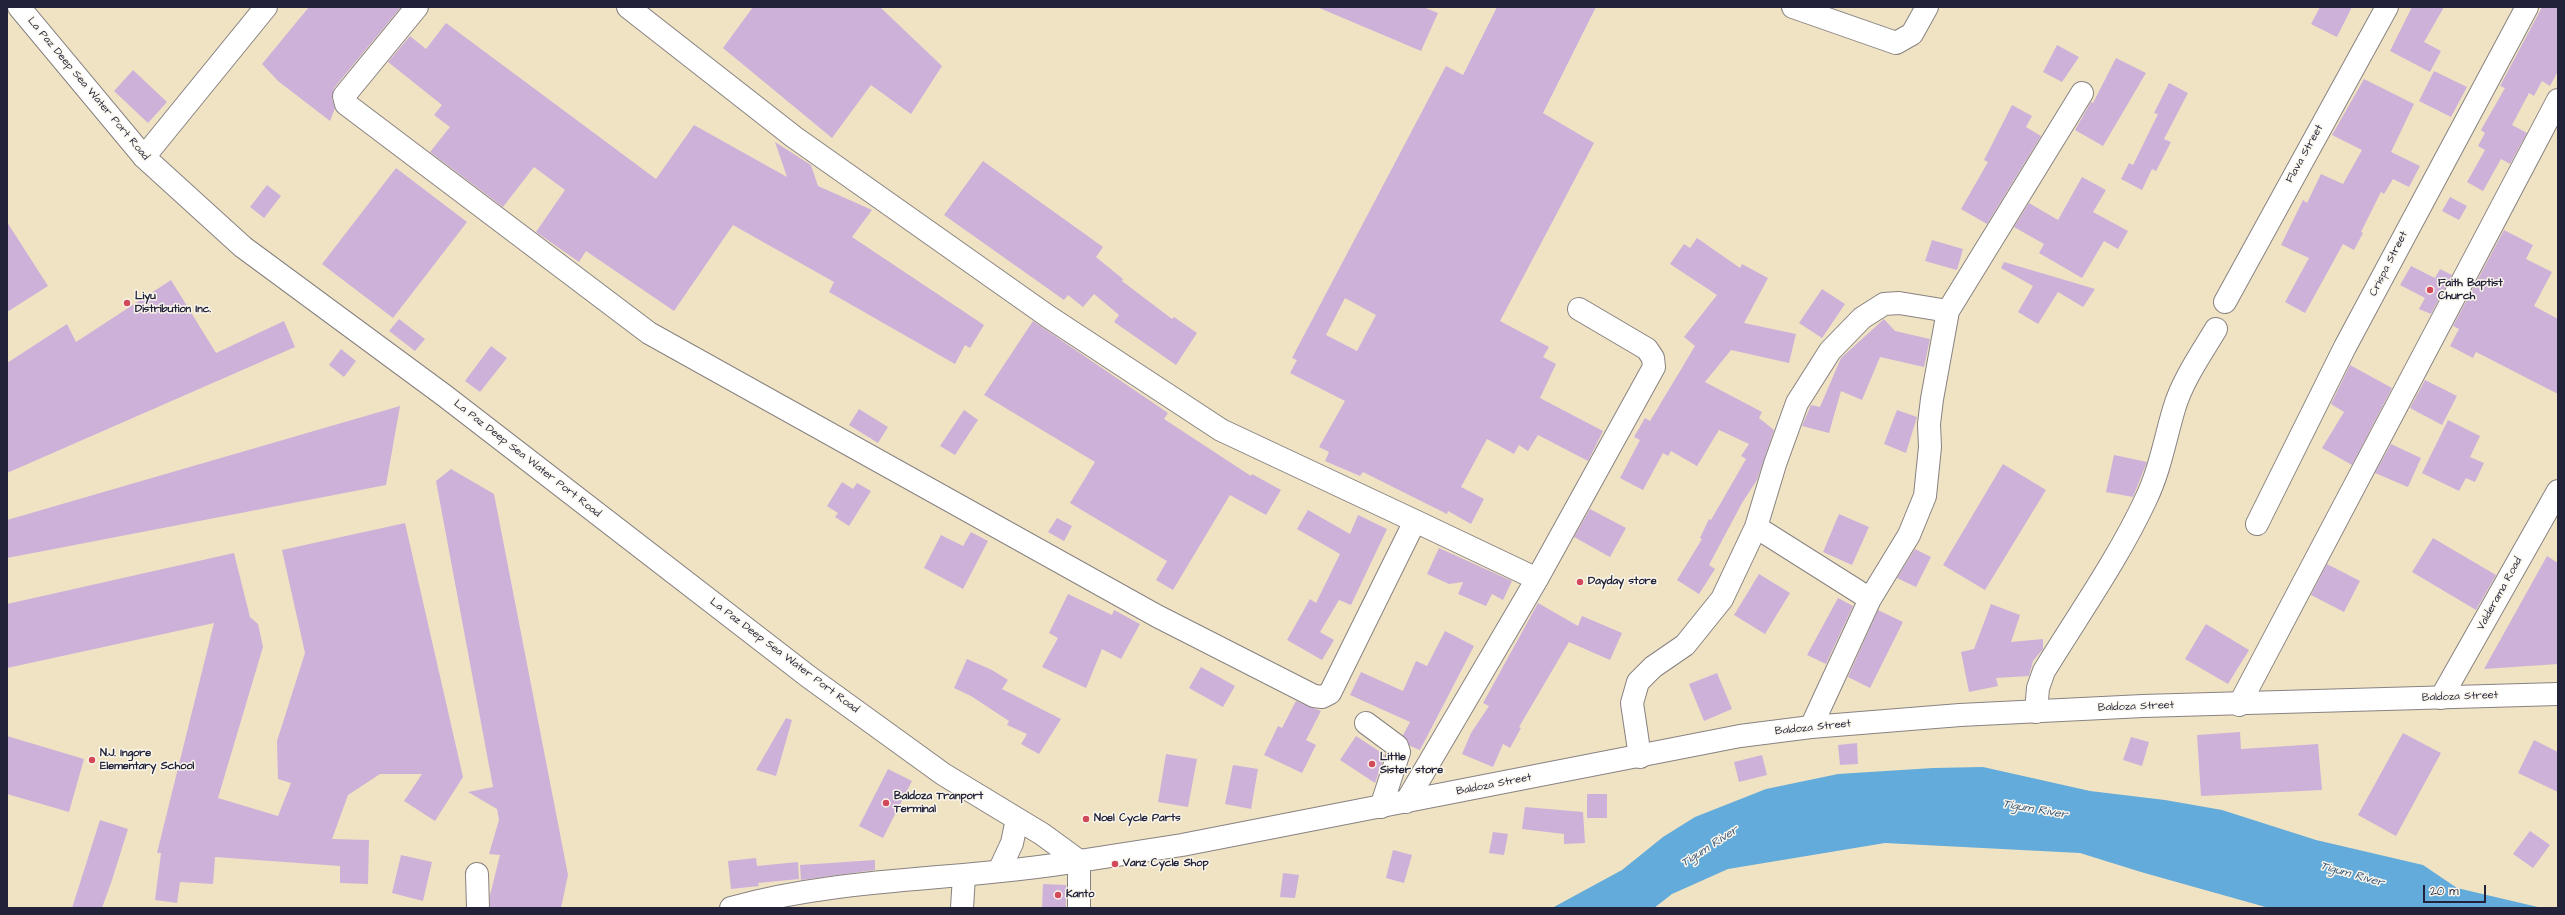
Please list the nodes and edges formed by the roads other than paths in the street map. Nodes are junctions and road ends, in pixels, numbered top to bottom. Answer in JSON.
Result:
{"nodes":[{"id":1,"x":19,"y":7,"type":"edge"},
{"id":2,"x":266,"y":7,"type":"edge"},
{"id":3,"x":416,"y":7,"type":"edge"},
{"id":4,"x":628,"y":7,"type":"edge"},
{"id":5,"x":1793,"y":7,"type":"edge"},
{"id":6,"x":1926,"y":7,"type":"edge"},
{"id":7,"x":2387,"y":7,"type":"edge"},
{"id":8,"x":2527,"y":7,"type":"edge"},
{"id":9,"x":2082,"y":93,"type":"dead end"},
{"id":10,"x":2558,"y":100,"type":"edge"},
{"id":11,"x":144,"y":157,"type":"junction"},
{"id":12,"x":2225,"y":302,"type":"dead end"},
{"id":13,"x":1579,"y":309,"type":"dead end"},
{"id":14,"x":1948,"y":312,"type":"junction"},
{"id":15,"x":2216,"y":329,"type":"dead end"},
{"id":16,"x":2558,"y":491,"type":"edge"},
{"id":17,"x":1415,"y":521,"type":"junction"},
{"id":18,"x":2256,"y":524,"type":"dead end"},
{"id":19,"x":1756,"y":527,"type":"junction"},
{"id":20,"x":1537,"y":579,"type":"junction"},
{"id":21,"x":1870,"y":599,"type":"junction"},
{"id":22,"x":2558,"y":694,"type":"edge"},
{"id":23,"x":2441,"y":698,"type":"junction"},
{"id":24,"x":2239,"y":705,"type":"junction"},
{"id":25,"x":2036,"y":712,"type":"junction"},
{"id":26,"x":1366,"y":723,"type":"dead end"},
{"id":27,"x":1811,"y":727,"type":"junction"},
{"id":28,"x":1640,"y":757,"type":"junction"},
{"id":29,"x":1406,"y":802,"type":"junction"},
{"id":30,"x":1381,"y":807,"type":"junction"},
{"id":31,"x":1017,"y":819,"type":"junction"},
{"id":32,"x":1079,"y":861,"type":"junction"},
{"id":33,"x":999,"y":871,"type":"junction"},
{"id":34,"x":477,"y":874,"type":"dead end"},
{"id":35,"x":964,"y":876,"type":"junction"},
{"id":36,"x":478,"y":908,"type":"edge"},
{"id":37,"x":730,"y":908,"type":"edge"},
{"id":38,"x":962,"y":908,"type":"edge"},
{"id":39,"x":1079,"y":908,"type":"edge"}],
"edges":[{"from":1,"to":11,"type":"street","name":"La Paz Deep Sea Water Port Road"},
{"from":2,"to":11,"type":"street"},
{"from":3,"to":17,"type":"street"},
{"from":4,"to":17,"type":"street"},
{"from":5,"to":6,"type":"street"},
{"from":7,"to":12,"type":"street","name":"Flava Street"},
{"from":8,"to":18,"type":"street","name":"Crispa Street"},
{"from":9,"to":14,"type":"street"},
{"from":10,"to":24,"type":"street"},
{"from":11,"to":31,"type":"street","name":"La Paz Deep Sea Water Port Road"},
{"from":13,"to":20,"type":"street"},
{"from":14,"to":19,"type":"street"},
{"from":14,"to":21,"type":"street"},
{"from":15,"to":25,"type":"street"},
{"from":16,"to":23,"type":"street","name":"Valderama Road"},
{"from":17,"to":20,"type":"street"},
{"from":19,"to":21,"type":"street"},
{"from":19,"to":28,"type":"street"},
{"from":20,"to":29,"type":"street"},
{"from":21,"to":27,"type":"street"},
{"from":22,"to":23,"type":"street","name":"Baldoza Street"},
{"from":23,"to":24,"type":"street","name":"Baldoza Street"},
{"from":24,"to":25,"type":"street","name":"Baldoza Street"},
{"from":25,"to":27,"type":"street","name":"Baldoza Street"},
{"from":26,"to":30,"type":"street"},
{"from":27,"to":28,"type":"street","name":"Baldoza Street"},
{"from":28,"to":29,"type":"street","name":"Baldoza Street"},
{"from":29,"to":30,"type":"street","name":"Baldoza Street"},
{"from":30,"to":32,"type":"street","name":"Baldoza Street"},
{"from":31,"to":32,"type":"street","name":"La Paz Deep Sea Water Port Road"},
{"from":31,"to":33,"type":"street"},
{"from":32,"to":33,"type":"street","name":"Baldoza Street"},
{"from":32,"to":39,"type":"street"},
{"from":33,"to":35,"type":"street","name":"Baldoza Street"},
{"from":34,"to":36,"type":"street"},
{"from":35,"to":37,"type":"street","name":"Baldoza Street"},
{"from":35,"to":38,"type":"street"}]}
